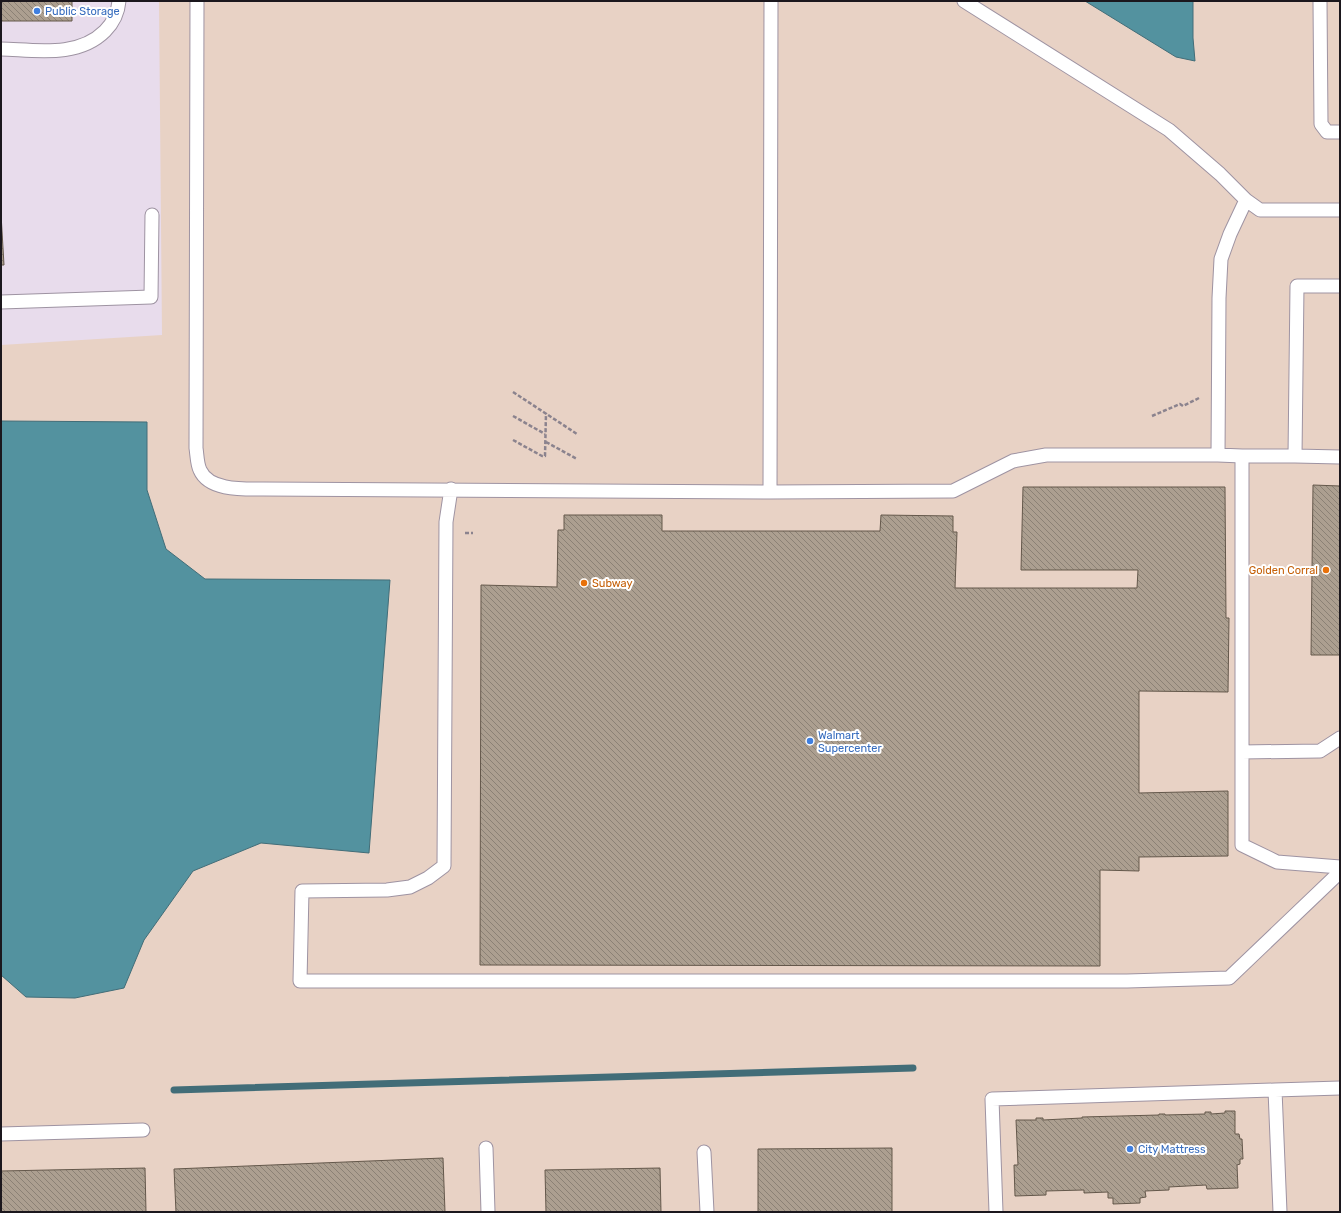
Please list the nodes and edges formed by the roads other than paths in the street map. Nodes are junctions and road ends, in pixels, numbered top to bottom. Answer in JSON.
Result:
{"nodes":[{"id":1,"x":119,"y":1,"type":"edge"},
{"id":2,"x":197,"y":1,"type":"edge"},
{"id":3,"x":771,"y":1,"type":"edge"},
{"id":4,"x":964,"y":1,"type":"edge"},
{"id":5,"x":1320,"y":1,"type":"edge"},
{"id":6,"x":1,"y":49,"type":"edge"},
{"id":7,"x":1340,"y":132,"type":"edge"},
{"id":8,"x":1246,"y":200,"type":"junction"},
{"id":9,"x":1340,"y":210,"type":"edge"},
{"id":10,"x":152,"y":215,"type":"dead end"},
{"id":11,"x":1340,"y":286,"type":"edge"},
{"id":12,"x":1,"y":302,"type":"edge"},
{"id":13,"x":1218,"y":455,"type":"junction"},
{"id":14,"x":1242,"y":456,"type":"junction"},
{"id":15,"x":1295,"y":456,"type":"junction"},
{"id":16,"x":1340,"y":457,"type":"edge"},
{"id":17,"x":451,"y":490,"type":"junction"},
{"id":18,"x":770,"y":492,"type":"junction"},
{"id":19,"x":1340,"y":738,"type":"edge"},
{"id":20,"x":1242,"y":752,"type":"junction"},
{"id":21,"x":1340,"y":867,"type":"edge"},
{"id":22,"x":1340,"y":872,"type":"edge"},
{"id":23,"x":1340,"y":1088,"type":"edge"},
{"id":24,"x":1275,"y":1090,"type":"junction"},
{"id":25,"x":143,"y":1130,"type":"dead end"},
{"id":26,"x":1,"y":1134,"type":"edge"},
{"id":27,"x":486,"y":1148,"type":"dead end"},
{"id":28,"x":704,"y":1152,"type":"dead end"},
{"id":29,"x":488,"y":1212,"type":"edge"},
{"id":30,"x":707,"y":1212,"type":"edge"},
{"id":31,"x":996,"y":1212,"type":"edge"},
{"id":32,"x":1280,"y":1212,"type":"edge"}],
"edges":[{"from":1,"to":6,"type":"lane"},
{"from":2,"to":17,"type":"lane"},
{"from":3,"to":18,"type":"lane"},
{"from":4,"to":8,"type":"lane"},
{"from":5,"to":7,"type":"lane"},
{"from":8,"to":9,"type":"lane"},
{"from":8,"to":13,"type":"lane"},
{"from":10,"to":12,"type":"lane"},
{"from":11,"to":15,"type":"lane"},
{"from":13,"to":14,"type":"lane"},
{"from":13,"to":18,"type":"lane"},
{"from":14,"to":15,"type":"lane"},
{"from":14,"to":20,"type":"lane"},
{"from":15,"to":16,"type":"lane"},
{"from":17,"to":18,"type":"lane"},
{"from":17,"to":22,"type":"lane"},
{"from":19,"to":20,"type":"lane"},
{"from":20,"to":21,"type":"lane"},
{"from":23,"to":24,"type":"lane"},
{"from":24,"to":31,"type":"lane"},
{"from":24,"to":32,"type":"lane"},
{"from":25,"to":26,"type":"lane"},
{"from":27,"to":29,"type":"lane"},
{"from":28,"to":30,"type":"lane"}]}
